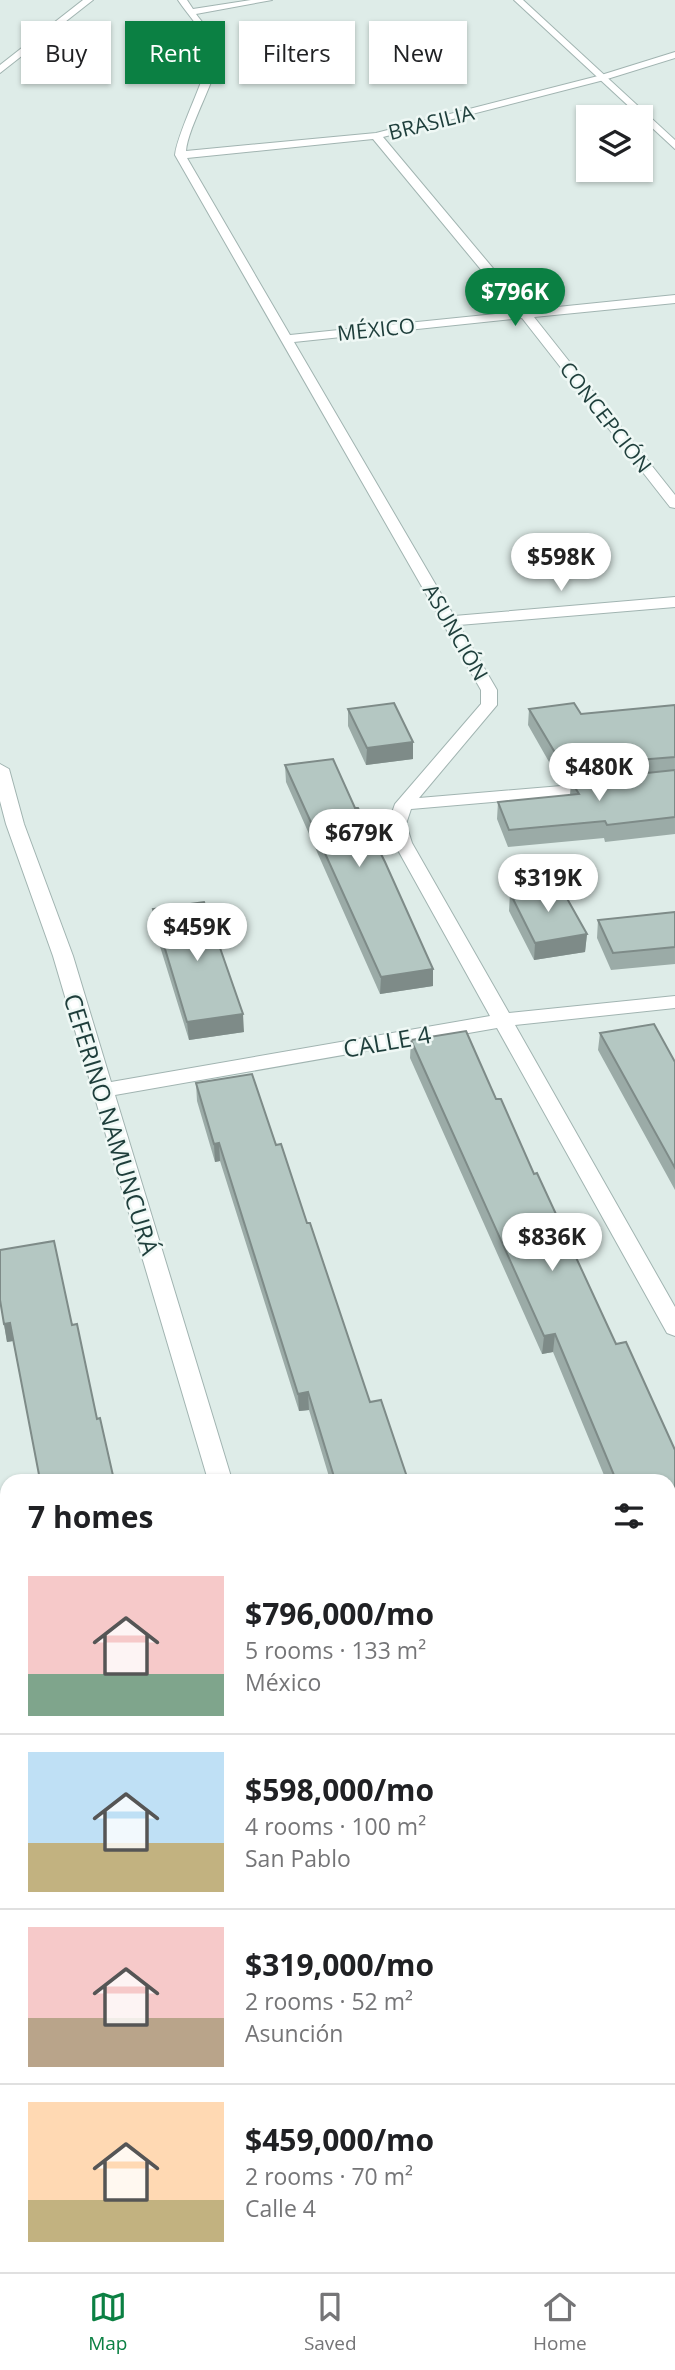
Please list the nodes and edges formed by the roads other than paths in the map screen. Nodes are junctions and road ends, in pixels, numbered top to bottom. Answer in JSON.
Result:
{"nodes":[{"id":1,"x":89,"y":0,"type":"edge"},
{"id":2,"x":182,"y":0,"type":"edge"},
{"id":3,"x":268,"y":0,"type":"edge"},
{"id":4,"x":519,"y":0,"type":"edge"},
{"id":5,"x":192,"y":12,"type":"junction"},
{"id":6,"x":675,"y":55,"type":"edge"},
{"id":7,"x":0,"y":70,"type":"edge"},
{"id":8,"x":601,"y":78,"type":"junction"},
{"id":9,"x":376,"y":136,"type":"junction"},
{"id":10,"x":675,"y":146,"type":"edge"},
{"id":11,"x":180,"y":155,"type":"junction"},
{"id":12,"x":675,"y":299,"type":"edge"},
{"id":13,"x":525,"y":314,"type":"junction"},
{"id":14,"x":286,"y":339,"type":"junction"},
{"id":15,"x":675,"y":504,"type":"edge"},
{"id":16,"x":675,"y":602,"type":"edge"},
{"id":17,"x":449,"y":621,"type":"junction"},
{"id":18,"x":0,"y":769,"type":"edge"},
{"id":19,"x":621,"y":786,"type":"edge"},
{"id":20,"x":404,"y":804,"type":"junction"},
{"id":21,"x":675,"y":1002,"type":"edge"},
{"id":22,"x":504,"y":1020,"type":"junction"},
{"id":23,"x":101,"y":1091,"type":"junction"},
{"id":24,"x":675,"y":1327,"type":"edge"},
{"id":25,"x":218,"y":1474,"type":"edge"}],
"edges":[{"from":1,"to":7,"type":"street"},
{"from":2,"to":5,"type":"street"},
{"from":3,"to":5,"type":"street"},
{"from":4,"to":8,"type":"street"},
{"from":5,"to":11,"type":"street"},
{"from":6,"to":8,"type":"street","name":"BRASILIA"},
{"from":8,"to":9,"type":"street","name":"BRASILIA"},
{"from":8,"to":10,"type":"street"},
{"from":9,"to":11,"type":"street","name":"BRASILIA"},
{"from":9,"to":13,"type":"street","name":"CONCEPCIÓN"},
{"from":11,"to":14,"type":"street","name":"ASUNCIÓN"},
{"from":12,"to":13,"type":"street","name":"MÉXICO"},
{"from":13,"to":14,"type":"street","name":"MÉXICO"},
{"from":13,"to":15,"type":"street","name":"CONCEPCIÓN"},
{"from":14,"to":17,"type":"street","name":"ASUNCIÓN"},
{"from":16,"to":17,"type":"street"},
{"from":17,"to":20,"type":"street","name":"ASUNCIÓN"},
{"from":18,"to":23,"type":"street","name":"CEFERINO NAMUNCURÁ"},
{"from":19,"to":20,"type":"street"},
{"from":20,"to":22,"type":"street"},
{"from":21,"to":22,"type":"street","name":"CALLE 4"},
{"from":22,"to":23,"type":"street","name":"CALLE 4"},
{"from":22,"to":24,"type":"street"},
{"from":23,"to":25,"type":"street","name":"CEFERINO NAMUNCURÁ"}]}
